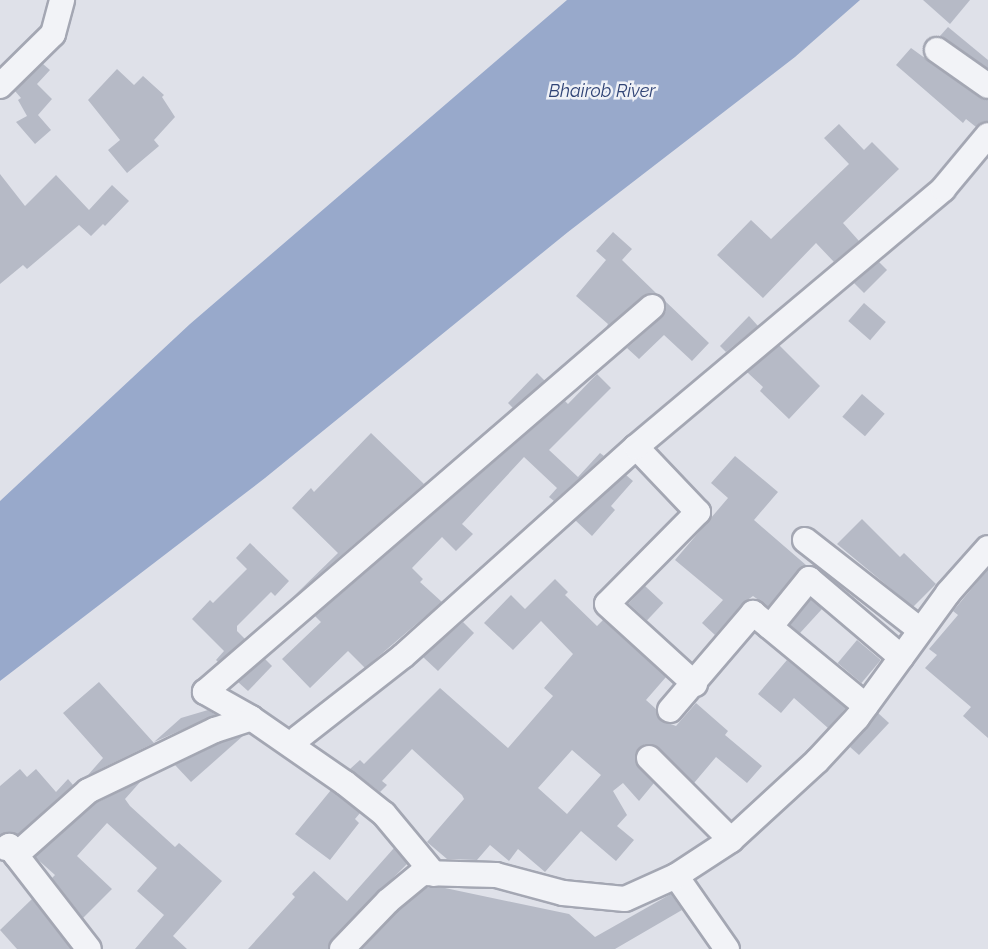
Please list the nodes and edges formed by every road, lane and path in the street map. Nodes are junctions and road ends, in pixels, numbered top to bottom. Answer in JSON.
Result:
{"nodes":[{"id":1,"x":62,"y":0,"type":"edge"},
{"id":2,"x":937,"y":50,"type":"dead end"},
{"id":3,"x":0,"y":86,"type":"edge"},
{"id":4,"x":988,"y":86,"type":"edge"},
{"id":5,"x":988,"y":135,"type":"edge"},
{"id":6,"x":652,"y":307,"type":"dead end"},
{"id":7,"x":636,"y":447,"type":"junction"},
{"id":8,"x":805,"y":540,"type":"dead end"},
{"id":9,"x":987,"y":553,"type":"edge"},
{"id":10,"x":770,"y":627,"type":"junction"},
{"id":11,"x":920,"y":630,"type":"junction"},
{"id":12,"x":901,"y":657,"type":"junction"},
{"id":13,"x":695,"y":684,"type":"junction"},
{"id":14,"x":866,"y":706,"type":"junction"},
{"id":15,"x":670,"y":710,"type":"dead end"},
{"id":16,"x":251,"y":718,"type":"junction"},
{"id":17,"x":298,"y":738,"type":"dead end"},
{"id":18,"x":649,"y":758,"type":"dead end"},
{"id":19,"x":731,"y":840,"type":"junction"},
{"id":20,"x":8,"y":855,"type":"edge"},
{"id":21,"x":434,"y":874,"type":"junction"},
{"id":22,"x":676,"y":876,"type":"junction"},
{"id":23,"x":89,"y":949,"type":"edge"},
{"id":24,"x":342,"y":949,"type":"edge"},
{"id":25,"x":728,"y":949,"type":"edge"}],
"edges":[{"from":1,"to":3,"type":"street"},
{"from":2,"to":4,"type":"street"},
{"from":5,"to":7,"type":"street"},
{"from":6,"to":16,"type":"street"},
{"from":7,"to":13,"type":"street"},
{"from":7,"to":17,"type":"street"},
{"from":8,"to":11,"type":"street"},
{"from":9,"to":11,"type":"street"},
{"from":10,"to":12,"type":"street"},
{"from":10,"to":13,"type":"street"},
{"from":10,"to":14,"type":"street"},
{"from":11,"to":12,"type":"street"},
{"from":12,"to":14,"type":"street"},
{"from":13,"to":15,"type":"street"},
{"from":14,"to":19,"type":"street"},
{"from":16,"to":20,"type":"street"},
{"from":16,"to":21,"type":"street"},
{"from":18,"to":19,"type":"street"},
{"from":19,"to":22,"type":"street"},
{"from":20,"to":23,"type":"street"},
{"from":21,"to":22,"type":"street"},
{"from":21,"to":24,"type":"street"},
{"from":22,"to":25,"type":"street"}]}
